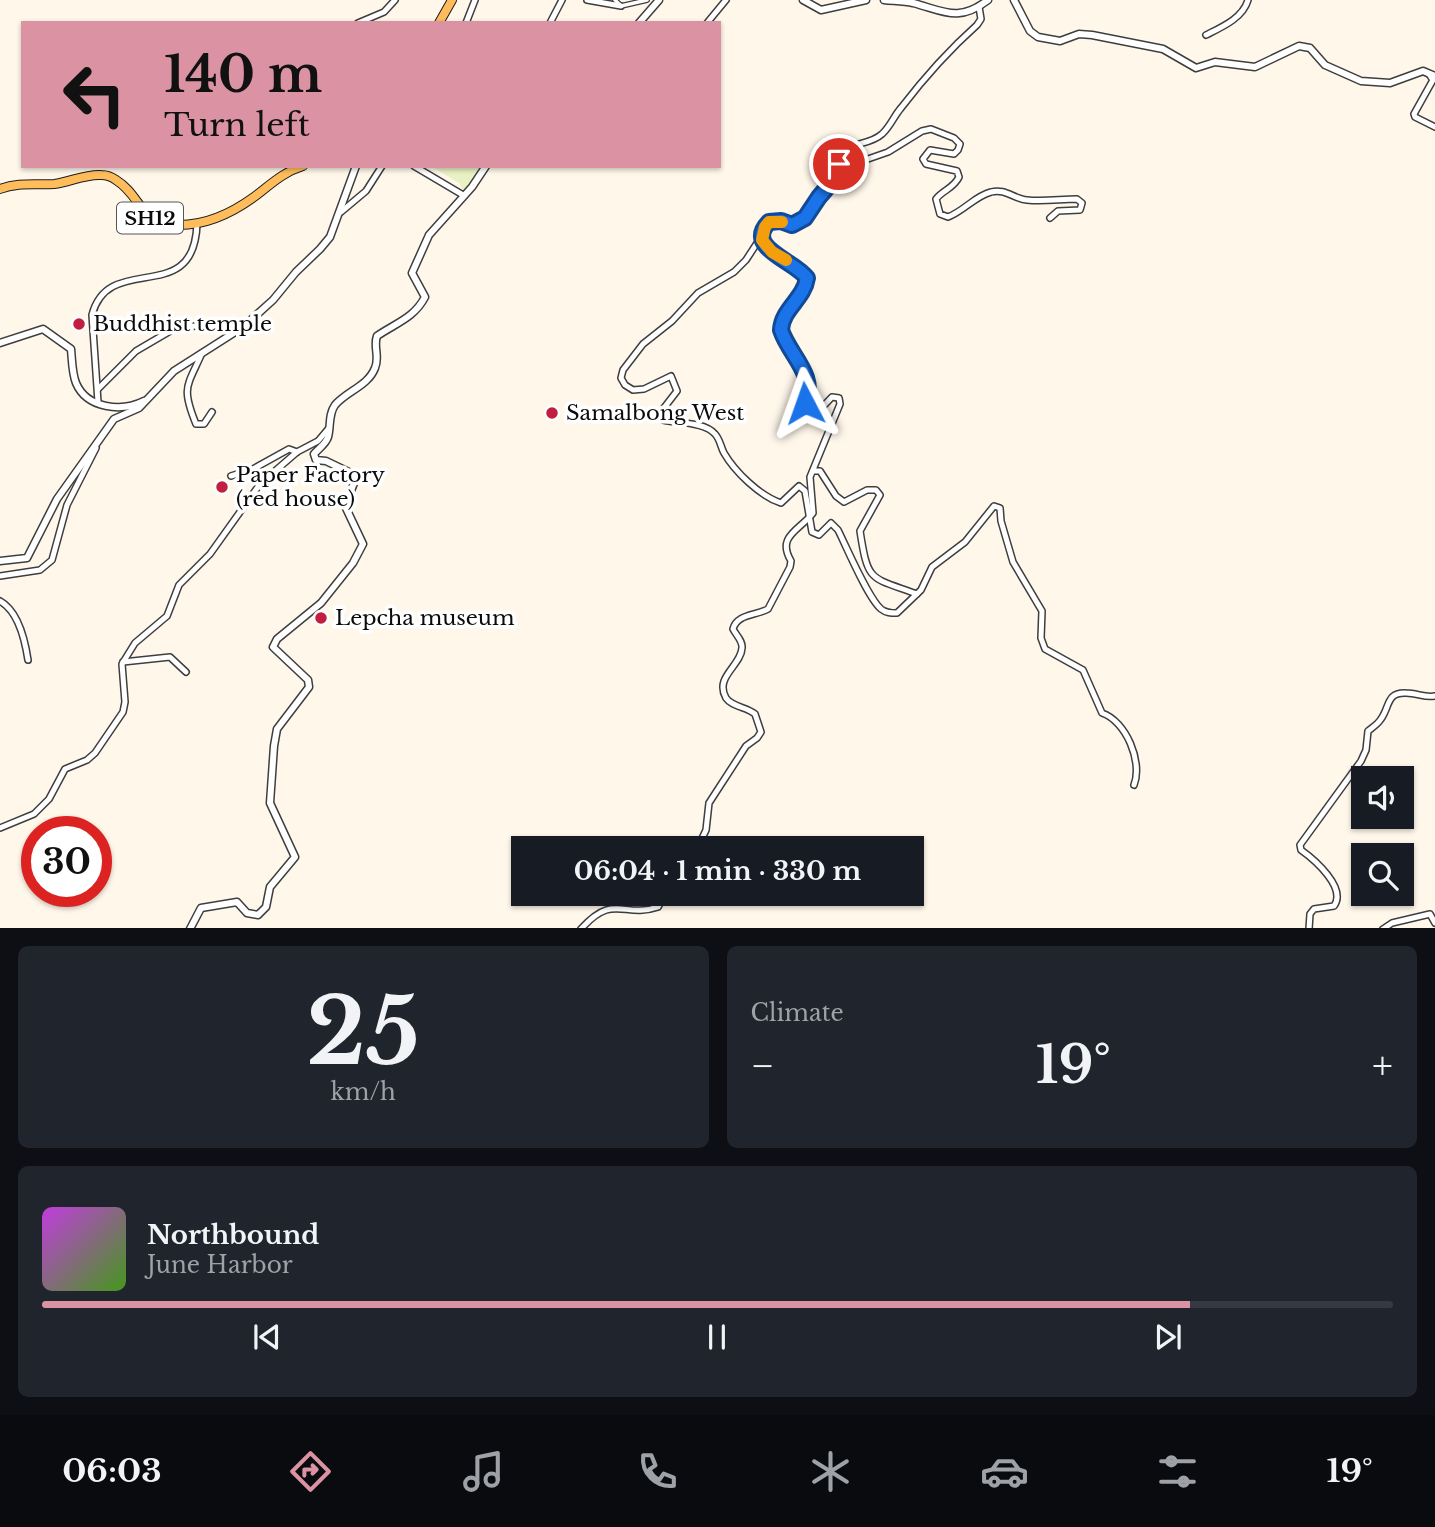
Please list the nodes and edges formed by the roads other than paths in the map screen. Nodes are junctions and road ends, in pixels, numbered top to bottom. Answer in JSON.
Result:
{"nodes":[{"id":1,"x":396,"y":0,"type":"edge"},
{"id":2,"x":452,"y":0,"type":"edge"},
{"id":3,"x":475,"y":0,"type":"edge"},
{"id":4,"x":562,"y":0,"type":"edge"},
{"id":5,"x":587,"y":0,"type":"edge"},
{"id":6,"x":615,"y":0,"type":"edge"},
{"id":7,"x":647,"y":0,"type":"edge"},
{"id":8,"x":659,"y":0,"type":"edge"},
{"id":9,"x":726,"y":0,"type":"edge"},
{"id":10,"x":803,"y":0,"type":"edge"},
{"id":11,"x":866,"y":0,"type":"edge"},
{"id":12,"x":884,"y":0,"type":"edge"},
{"id":13,"x":1014,"y":0,"type":"edge"},
{"id":14,"x":1248,"y":0,"type":"edge"},
{"id":15,"x":984,"y":2,"type":"edge"},
{"id":16,"x":621,"y":6,"type":"junction"},
{"id":17,"x":363,"y":21,"type":"edge"},
{"id":18,"x":440,"y":21,"type":"edge"},
{"id":19,"x":467,"y":21,"type":"edge"},
{"id":20,"x":551,"y":21,"type":"edge"},
{"id":21,"x":641,"y":21,"type":"edge"},
{"id":22,"x":710,"y":21,"type":"edge"},
{"id":23,"x":1206,"y":35,"type":"dead end"},
{"id":24,"x":1432,"y":75,"type":"edge"},
{"id":25,"x":1435,"y":127,"type":"edge"},
{"id":26,"x":845,"y":167,"type":"junction"},
{"id":27,"x":298,"y":168,"type":"edge"},
{"id":28,"x":355,"y":168,"type":"edge"},
{"id":29,"x":381,"y":168,"type":"edge"},
{"id":30,"x":417,"y":168,"type":"edge"},
{"id":31,"x":485,"y":168,"type":"edge"},
{"id":32,"x":0,"y":189,"type":"edge"},
{"id":33,"x":463,"y":195,"type":"junction"},
{"id":34,"x":341,"y":212,"type":"junction"},
{"id":35,"x":1051,"y":218,"type":"dead end"},
{"id":36,"x":197,"y":223,"type":"junction"},
{"id":37,"x":762,"y":234,"type":"junction"},
{"id":38,"x":237,"y":324,"type":"dead end"},
{"id":39,"x":0,"y":343,"type":"edge"},
{"id":40,"x":202,"y":353,"type":"junction"},
{"id":41,"x":98,"y":389,"type":"junction"},
{"id":42,"x":146,"y":400,"type":"junction"},
{"id":43,"x":98,"y":402,"type":"junction"},
{"id":44,"x":212,"y":412,"type":"dead end"},
{"id":45,"x":328,"y":428,"type":"junction"},
{"id":46,"x":103,"y":432,"type":"junction"},
{"id":47,"x":297,"y":452,"type":"junction"},
{"id":48,"x":813,"y":471,"type":"junction"},
{"id":49,"x":231,"y":476,"type":"dead end"},
{"id":50,"x":810,"y":517,"type":"junction"},
{"id":51,"x":0,"y":561,"type":"edge"},
{"id":52,"x":0,"y":576,"type":"edge"},
{"id":53,"x":917,"y":594,"type":"junction"},
{"id":54,"x":0,"y":601,"type":"edge"},
{"id":55,"x":28,"y":660,"type":"dead end"},
{"id":56,"x":123,"y":662,"type":"junction"},
{"id":57,"x":186,"y":672,"type":"dead end"},
{"id":58,"x":1435,"y":696,"type":"edge"},
{"id":59,"x":1134,"y":785,"type":"dead end"},
{"id":60,"x":0,"y":828,"type":"edge"},
{"id":61,"x":703,"y":836,"type":"edge"},
{"id":62,"x":659,"y":906,"type":"edge"},
{"id":63,"x":1435,"y":923,"type":"edge"},
{"id":64,"x":191,"y":928,"type":"edge"},
{"id":65,"x":582,"y":928,"type":"edge"},
{"id":66,"x":1309,"y":928,"type":"edge"},
{"id":67,"x":1386,"y":928,"type":"edge"}],
"edges":[{"from":1,"to":17,"type":"street"},
{"from":2,"to":18,"type":"main road"},
{"from":3,"to":19,"type":"street"},
{"from":4,"to":20,"type":"street"},
{"from":5,"to":16,"type":"street"},
{"from":6,"to":16,"type":"street"},
{"from":7,"to":16,"type":"street"},
{"from":8,"to":21,"type":"street"},
{"from":9,"to":22,"type":"street"},
{"from":10,"to":11,"type":"street"},
{"from":12,"to":15,"type":"street"},
{"from":13,"to":24,"type":"street"},
{"from":14,"to":23,"type":"street"},
{"from":15,"to":26,"type":"street"},
{"from":24,"to":25,"type":"street"},
{"from":26,"to":35,"type":"street"},
{"from":26,"to":37,"type":"street"},
{"from":27,"to":36,"type":"main road","number":"SH12"},
{"from":28,"to":34,"type":"street"},
{"from":29,"to":34,"type":"street"},
{"from":30,"to":33,"type":"street"},
{"from":31,"to":33,"type":"street"},
{"from":32,"to":36,"type":"main road","number":"SH12"},
{"from":33,"to":45,"type":"street"},
{"from":34,"to":40,"type":"street"},
{"from":36,"to":41,"type":"street"},
{"from":37,"to":48,"type":"street"},
{"from":37,"to":50,"type":"street"},
{"from":38,"to":41,"type":"street"},
{"from":39,"to":43,"type":"street"},
{"from":40,"to":42,"type":"street"},
{"from":40,"to":44,"type":"street"},
{"from":41,"to":43,"type":"street"},
{"from":42,"to":43,"type":"street"},
{"from":42,"to":46,"type":"street"},
{"from":45,"to":47,"type":"street"},
{"from":45,"to":64,"type":"street"},
{"from":46,"to":51,"type":"street"},
{"from":46,"to":52,"type":"street"},
{"from":47,"to":49,"type":"street"},
{"from":47,"to":56,"type":"street"},
{"from":48,"to":50,"type":"street"},
{"from":48,"to":53,"type":"street"},
{"from":50,"to":53,"type":"street"},
{"from":50,"to":61,"type":"street"},
{"from":53,"to":59,"type":"street"},
{"from":54,"to":55,"type":"street"},
{"from":56,"to":57,"type":"street"},
{"from":56,"to":60,"type":"street"},
{"from":58,"to":66,"type":"street"},
{"from":62,"to":65,"type":"street"},
{"from":63,"to":67,"type":"street"}]}
